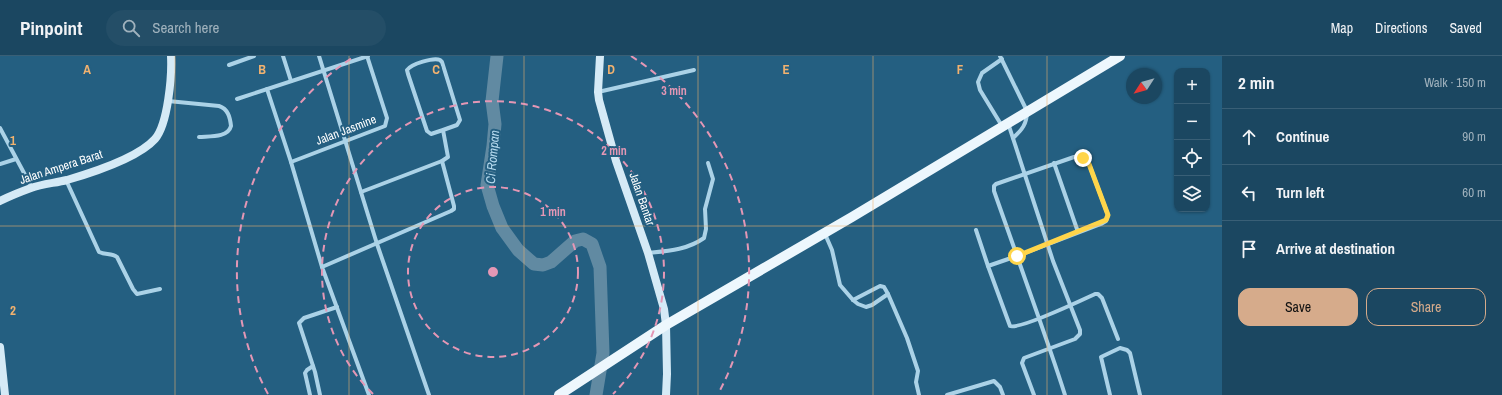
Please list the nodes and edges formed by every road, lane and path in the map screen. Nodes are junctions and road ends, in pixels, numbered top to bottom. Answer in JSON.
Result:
{"nodes":[{"id":1,"x":171,"y":56,"type":"edge"},
{"id":2,"x":254,"y":56,"type":"edge"},
{"id":3,"x":283,"y":56,"type":"edge"},
{"id":4,"x":319,"y":56,"type":"edge"},
{"id":5,"x":368,"y":56,"type":"edge"},
{"id":6,"x":600,"y":56,"type":"edge"},
{"id":7,"x":1001,"y":57,"type":"edge"},
{"id":8,"x":1113,"y":57,"type":"edge"},
{"id":9,"x":356,"y":58,"type":"edge"},
{"id":10,"x":229,"y":65,"type":"dead end"},
{"id":11,"x":323,"y":70,"type":"junction"},
{"id":12,"x":694,"y":70,"type":"dead end"},
{"id":13,"x":291,"y":80,"type":"junction"},
{"id":14,"x":267,"y":88,"type":"junction"},
{"id":15,"x":598,"y":92,"type":"junction"},
{"id":16,"x":237,"y":99,"type":"dead end"},
{"id":17,"x":168,"y":101,"type":"junction"},
{"id":18,"x":1026,"y":112,"type":"junction"},
{"id":19,"x":1005,"y":125,"type":"junction"},
{"id":20,"x":0,"y":128,"type":"edge"},
{"id":21,"x":443,"y":130,"type":"junction"},
{"id":22,"x":199,"y":137,"type":"dead end"},
{"id":23,"x":1013,"y":138,"type":"junction"},
{"id":24,"x":345,"y":141,"type":"junction"},
{"id":25,"x":16,"y":159,"type":"junction"},
{"id":26,"x":442,"y":160,"type":"junction"},
{"id":27,"x":291,"y":162,"type":"junction"},
{"id":28,"x":708,"y":163,"type":"dead end"},
{"id":29,"x":1054,"y":163,"type":"junction"},
{"id":30,"x":0,"y":164,"type":"edge"},
{"id":31,"x":1024,"y":173,"type":"junction"},
{"id":32,"x":66,"y":180,"type":"junction"},
{"id":33,"x":32,"y":188,"type":"junction"},
{"id":34,"x":361,"y":192,"type":"junction"},
{"id":35,"x":1,"y":200,"type":"edge"},
{"id":36,"x":976,"y":230,"type":"dead end"},
{"id":37,"x":825,"y":232,"type":"junction"},
{"id":38,"x":1078,"y":232,"type":"junction"},
{"id":39,"x":377,"y":244,"type":"junction"},
{"id":40,"x":1048,"y":244,"type":"junction"},
{"id":41,"x":648,"y":253,"type":"junction"},
{"id":42,"x":1017,"y":256,"type":"junction"},
{"id":43,"x":988,"y":266,"type":"junction"},
{"id":44,"x":322,"y":267,"type":"junction"},
{"id":45,"x":160,"y":289,"type":"dead end"},
{"id":46,"x":888,"y":294,"type":"junction"},
{"id":47,"x":853,"y":300,"type":"junction"},
{"id":48,"x":1070,"y":305,"type":"junction"},
{"id":49,"x":337,"y":307,"type":"junction"},
{"id":50,"x":1039,"y":318,"type":"junction"},
{"id":51,"x":666,"y":324,"type":"junction"},
{"id":52,"x":1118,"y":339,"type":"dead end"},
{"id":53,"x":0,"y":347,"type":"edge"},
{"id":54,"x":1050,"y":347,"type":"junction"},
{"id":55,"x":313,"y":366,"type":"junction"},
{"id":56,"x":5,"y":395,"type":"edge"},
{"id":57,"x":310,"y":395,"type":"edge"},
{"id":58,"x":320,"y":395,"type":"edge"},
{"id":59,"x":369,"y":395,"type":"edge"},
{"id":60,"x":429,"y":395,"type":"edge"},
{"id":61,"x":559,"y":395,"type":"edge"},
{"id":62,"x":666,"y":395,"type":"edge"},
{"id":63,"x":920,"y":395,"type":"edge"},
{"id":64,"x":947,"y":395,"type":"edge"},
{"id":65,"x":1003,"y":395,"type":"edge"},
{"id":66,"x":1034,"y":395,"type":"edge"},
{"id":67,"x":1065,"y":395,"type":"edge"},
{"id":68,"x":1110,"y":395,"type":"edge"},
{"id":69,"x":1140,"y":395,"type":"edge"}],
"edges":[{"from":1,"to":17,"type":"street","name":"Jalan Ampera Barat"},
{"from":2,"to":10,"type":"street"},
{"from":3,"to":13,"type":"street"},
{"from":4,"to":11,"type":"street"},
{"from":5,"to":9,"type":"street"},
{"from":5,"to":24,"type":"street","name":"Jalan Jasmine"},
{"from":6,"to":15,"type":"street","name":"Jalan Bantar"},
{"from":7,"to":18,"type":"street"},
{"from":7,"to":19,"type":"street"},
{"from":8,"to":18,"type":"main road"},
{"from":9,"to":11,"type":"street"},
{"from":11,"to":13,"type":"street"},
{"from":11,"to":24,"type":"street"},
{"from":12,"to":15,"type":"street"},
{"from":13,"to":14,"type":"street"},
{"from":14,"to":16,"type":"street"},
{"from":14,"to":27,"type":"street"},
{"from":15,"to":41,"type":"street","name":"Jalan Bantar"},
{"from":17,"to":22,"type":"street"},
{"from":17,"to":32,"type":"street","name":"Jalan Ampera Barat"},
{"from":18,"to":19,"type":"main road"},
{"from":18,"to":23,"type":"street"},
{"from":19,"to":23,"type":"street"},
{"from":19,"to":37,"type":"main road"},
{"from":20,"to":25,"type":"street"},
{"from":21,"to":21,"type":"street"},
{"from":21,"to":26,"type":"street"},
{"from":23,"to":31,"type":"street"},
{"from":24,"to":27,"type":"street","name":"Jalan Jasmine"},
{"from":24,"to":34,"type":"street"},
{"from":25,"to":30,"type":"street"},
{"from":25,"to":33,"type":"street"},
{"from":26,"to":34,"type":"street"},
{"from":26,"to":39,"type":"street"},
{"from":27,"to":44,"type":"street"},
{"from":28,"to":41,"type":"street"},
{"from":29,"to":31,"type":"street"},
{"from":29,"to":38,"type":"street"},
{"from":29,"to":38,"type":"street"},
{"from":31,"to":40,"type":"street"},
{"from":31,"to":42,"type":"street"},
{"from":32,"to":33,"type":"street","name":"Jalan Ampera Barat"},
{"from":32,"to":45,"type":"street"},
{"from":33,"to":35,"type":"street","name":"Jalan Ampera Barat"},
{"from":34,"to":39,"type":"street"},
{"from":36,"to":43,"type":"street"},
{"from":37,"to":47,"type":"street"},
{"from":37,"to":51,"type":"main road"},
{"from":38,"to":40,"type":"street"},
{"from":39,"to":44,"type":"street"},
{"from":39,"to":60,"type":"street"},
{"from":40,"to":42,"type":"street"},
{"from":40,"to":48,"type":"street"},
{"from":41,"to":51,"type":"street","name":"Jalan Bantar"},
{"from":42,"to":43,"type":"street"},
{"from":42,"to":50,"type":"street"},
{"from":43,"to":50,"type":"street"},
{"from":44,"to":49,"type":"street"},
{"from":46,"to":47,"type":"street"},
{"from":46,"to":47,"type":"street"},
{"from":46,"to":63,"type":"street"},
{"from":48,"to":50,"type":"street"},
{"from":48,"to":52,"type":"street"},
{"from":48,"to":54,"type":"street"},
{"from":49,"to":55,"type":"street"},
{"from":49,"to":59,"type":"street"},
{"from":50,"to":54,"type":"street"},
{"from":51,"to":61,"type":"main road"},
{"from":51,"to":62,"type":"street","name":"Jalan Bantar"},
{"from":53,"to":56,"type":"street"},
{"from":54,"to":66,"type":"street"},
{"from":54,"to":67,"type":"street"},
{"from":55,"to":57,"type":"street"},
{"from":55,"to":58,"type":"street"},
{"from":64,"to":65,"type":"street"},
{"from":68,"to":69,"type":"street"}]}
